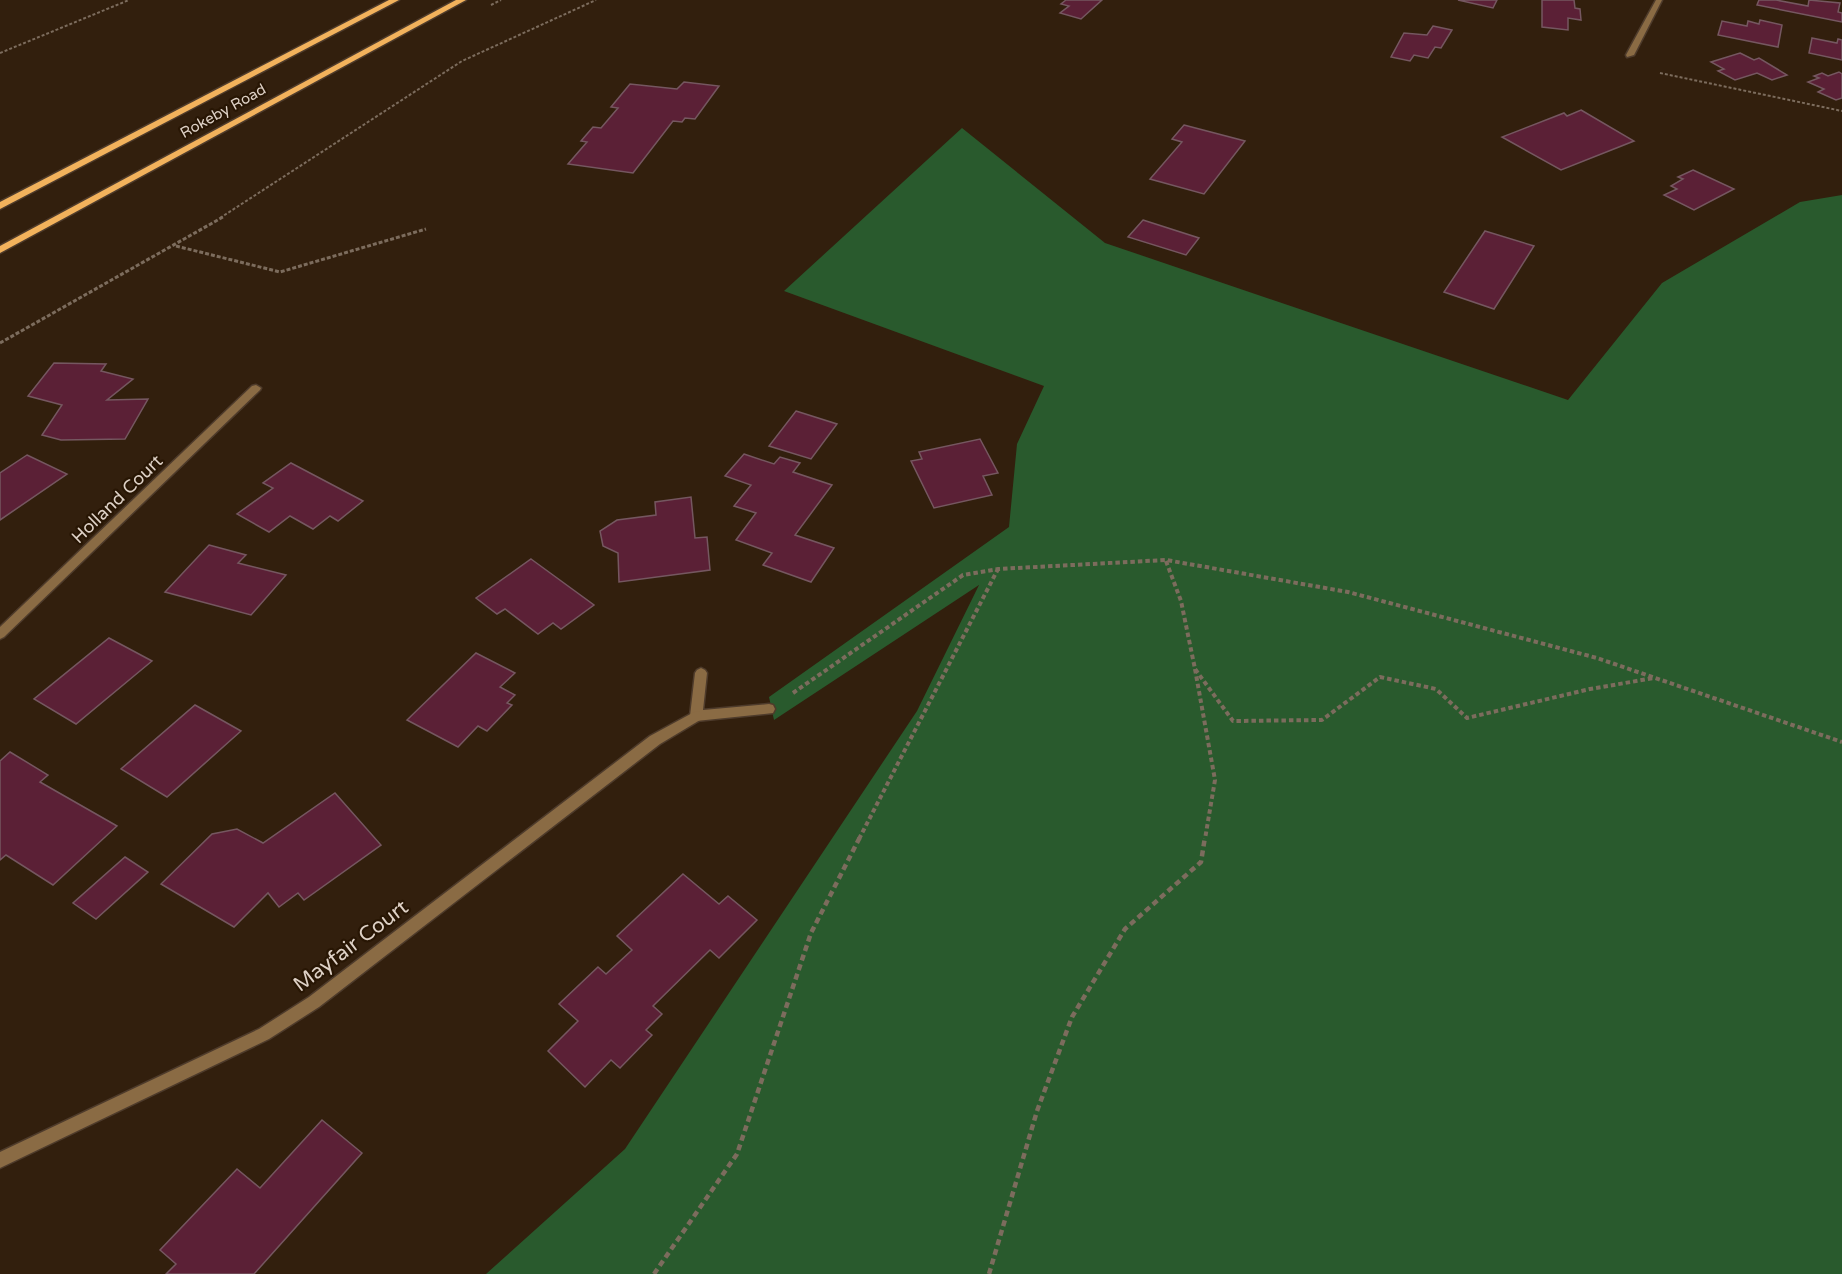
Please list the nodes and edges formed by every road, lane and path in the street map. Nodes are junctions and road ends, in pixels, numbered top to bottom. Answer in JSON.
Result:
{"nodes":[{"id":1,"x":129,"y":0,"type":"edge"},
{"id":2,"x":395,"y":0,"type":"edge"},
{"id":3,"x":462,"y":0,"type":"edge"},
{"id":4,"x":596,"y":0,"type":"edge"},
{"id":5,"x":1659,"y":0,"type":"edge"},
{"id":6,"x":0,"y":53,"type":"edge"},
{"id":7,"x":1630,"y":55,"type":"dead end"},
{"id":8,"x":1660,"y":73,"type":"dead end"},
{"id":9,"x":1842,"y":111,"type":"edge"},
{"id":10,"x":0,"y":206,"type":"edge"},
{"id":11,"x":426,"y":229,"type":"dead end"},
{"id":12,"x":175,"y":246,"type":"junction"},
{"id":13,"x":0,"y":250,"type":"edge"},
{"id":14,"x":0,"y":343,"type":"edge"},
{"id":15,"x":256,"y":388,"type":"dead end"},
{"id":16,"x":1166,"y":560,"type":"junction"},
{"id":17,"x":998,"y":569,"type":"junction"},
{"id":18,"x":0,"y":634,"type":"edge"},
{"id":19,"x":1195,"y":669,"type":"junction"},
{"id":20,"x":701,"y":673,"type":"dead end"},
{"id":21,"x":1656,"y":678,"type":"junction"},
{"id":22,"x":769,"y":709,"type":"joint"},
{"id":23,"x":696,"y":716,"type":"junction"},
{"id":24,"x":1842,"y":742,"type":"edge"},
{"id":25,"x":0,"y":1160,"type":"edge"},
{"id":26,"x":654,"y":1274,"type":"edge"},
{"id":27,"x":990,"y":1274,"type":"edge"}],
"edges":[{"from":1,"to":6,"type":"path"},
{"from":2,"to":10,"type":"main road","name":"Rokeby Road"},
{"from":3,"to":13,"type":"main road","name":"Rokeby Road"},
{"from":4,"to":12,"type":"path"},
{"from":5,"to":7,"type":"street"},
{"from":8,"to":9,"type":"path"},
{"from":11,"to":12,"type":"path"},
{"from":12,"to":14,"type":"path"},
{"from":15,"to":18,"type":"street","name":"Holland Court"},
{"from":16,"to":17,"type":"path"},
{"from":16,"to":19,"type":"path"},
{"from":16,"to":21,"type":"path"},
{"from":17,"to":22,"type":"path"},
{"from":17,"to":26,"type":"path"},
{"from":19,"to":21,"type":"path"},
{"from":19,"to":27,"type":"path"},
{"from":20,"to":23,"type":"street"},
{"from":21,"to":24,"type":"path"},
{"from":22,"to":23,"type":"street","name":"Mayfair Court"},
{"from":23,"to":25,"type":"street","name":"Mayfair Court"}]}
